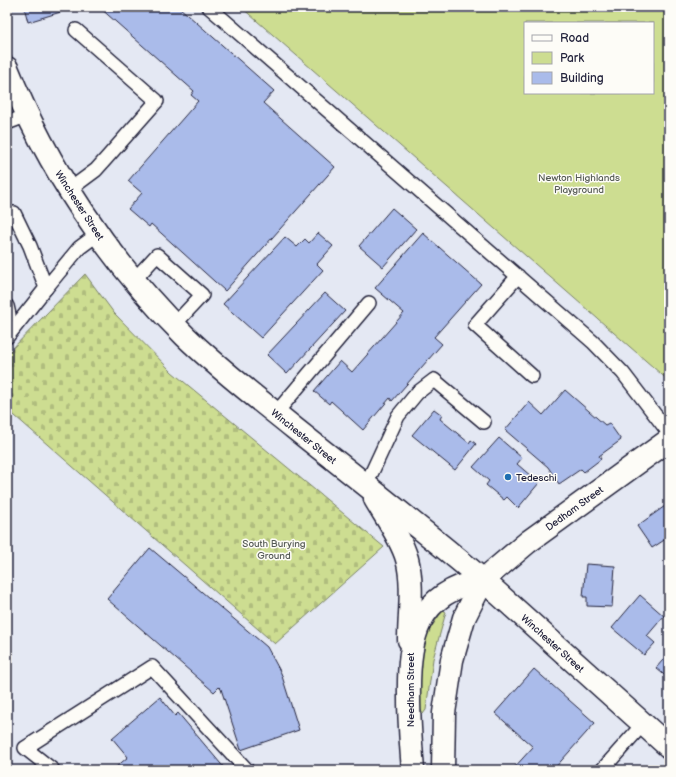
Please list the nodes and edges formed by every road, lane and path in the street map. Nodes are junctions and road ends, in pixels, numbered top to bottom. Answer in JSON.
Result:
{"nodes":[{"id":1,"x":209,"y":7,"type":"edge"},
{"id":2,"x":76,"y":30,"type":"dead end"},
{"id":3,"x":7,"y":68,"type":"edge"},
{"id":4,"x":28,"y":115,"type":"junction"},
{"id":5,"x":7,"y":123,"type":"edge"},
{"id":6,"x":69,"y":190,"type":"junction"},
{"id":7,"x":7,"y":214,"type":"edge"},
{"id":8,"x":98,"y":234,"type":"junction"},
{"id":9,"x":518,"y":276,"type":"junction"},
{"id":10,"x":134,"y":280,"type":"junction"},
{"id":11,"x":46,"y":288,"type":"junction"},
{"id":12,"x":369,"y":303,"type":"dead end"},
{"id":13,"x":174,"y":325,"type":"junction"},
{"id":14,"x":7,"y":337,"type":"edge"},
{"id":15,"x":532,"y":376,"type":"dead end"},
{"id":16,"x":276,"y":413,"type":"junction"},
{"id":17,"x":484,"y":422,"type":"dead end"},
{"id":18,"x":669,"y":433,"type":"edge"},
{"id":19,"x":669,"y":440,"type":"edge"},
{"id":20,"x":366,"y":485,"type":"junction"},
{"id":21,"x":483,"y":580,"type":"junction"},
{"id":22,"x":409,"y":658,"type":"junction"},
{"id":23,"x":643,"y":724,"type":"junction"},
{"id":24,"x":669,"y":747,"type":"edge"},
{"id":25,"x":54,"y":770,"type":"edge"},
{"id":26,"x":247,"y":770,"type":"edge"},
{"id":27,"x":413,"y":770,"type":"edge"},
{"id":28,"x":443,"y":770,"type":"edge"},
{"id":29,"x":602,"y":770,"type":"edge"}],
"edges":[{"from":1,"to":9,"type":"lane"},
{"from":2,"to":6,"type":"lane"},
{"from":3,"to":4,"type":"main road","name":"Winchester Street"},
{"from":4,"to":5,"type":"lane"},
{"from":4,"to":6,"type":"main road","name":"Winchester Street"},
{"from":6,"to":8,"type":"main road","name":"Winchester Street"},
{"from":7,"to":11,"type":"lane"},
{"from":8,"to":10,"type":"main road","name":"Winchester Street"},
{"from":8,"to":11,"type":"lane"},
{"from":9,"to":15,"type":"lane"},
{"from":9,"to":18,"type":"lane"},
{"from":10,"to":13,"type":"main road","name":"Winchester Street"},
{"from":10,"to":13,"type":"lane"},
{"from":11,"to":14,"type":"lane"},
{"from":12,"to":16,"type":"lane"},
{"from":13,"to":16,"type":"main road","name":"Winchester Street"},
{"from":16,"to":20,"type":"main road","name":"Winchester Street"},
{"from":17,"to":20,"type":"lane"},
{"from":19,"to":21,"type":"main road","name":"Dedham Street"},
{"from":20,"to":21,"type":"main road","name":"Winchester Street"},
{"from":20,"to":22,"type":"main road"},
{"from":21,"to":22,"type":"main road","name":"Needham Street"},
{"from":21,"to":23,"type":"main road","name":"Winchester Street"},
{"from":21,"to":28,"type":"main road"},
{"from":22,"to":27,"type":"main road","name":"Needham Street"},
{"from":23,"to":24,"type":"main road","name":"Winchester Street"},
{"from":23,"to":29,"type":"lane"},
{"from":25,"to":26,"type":"lane"}]}
